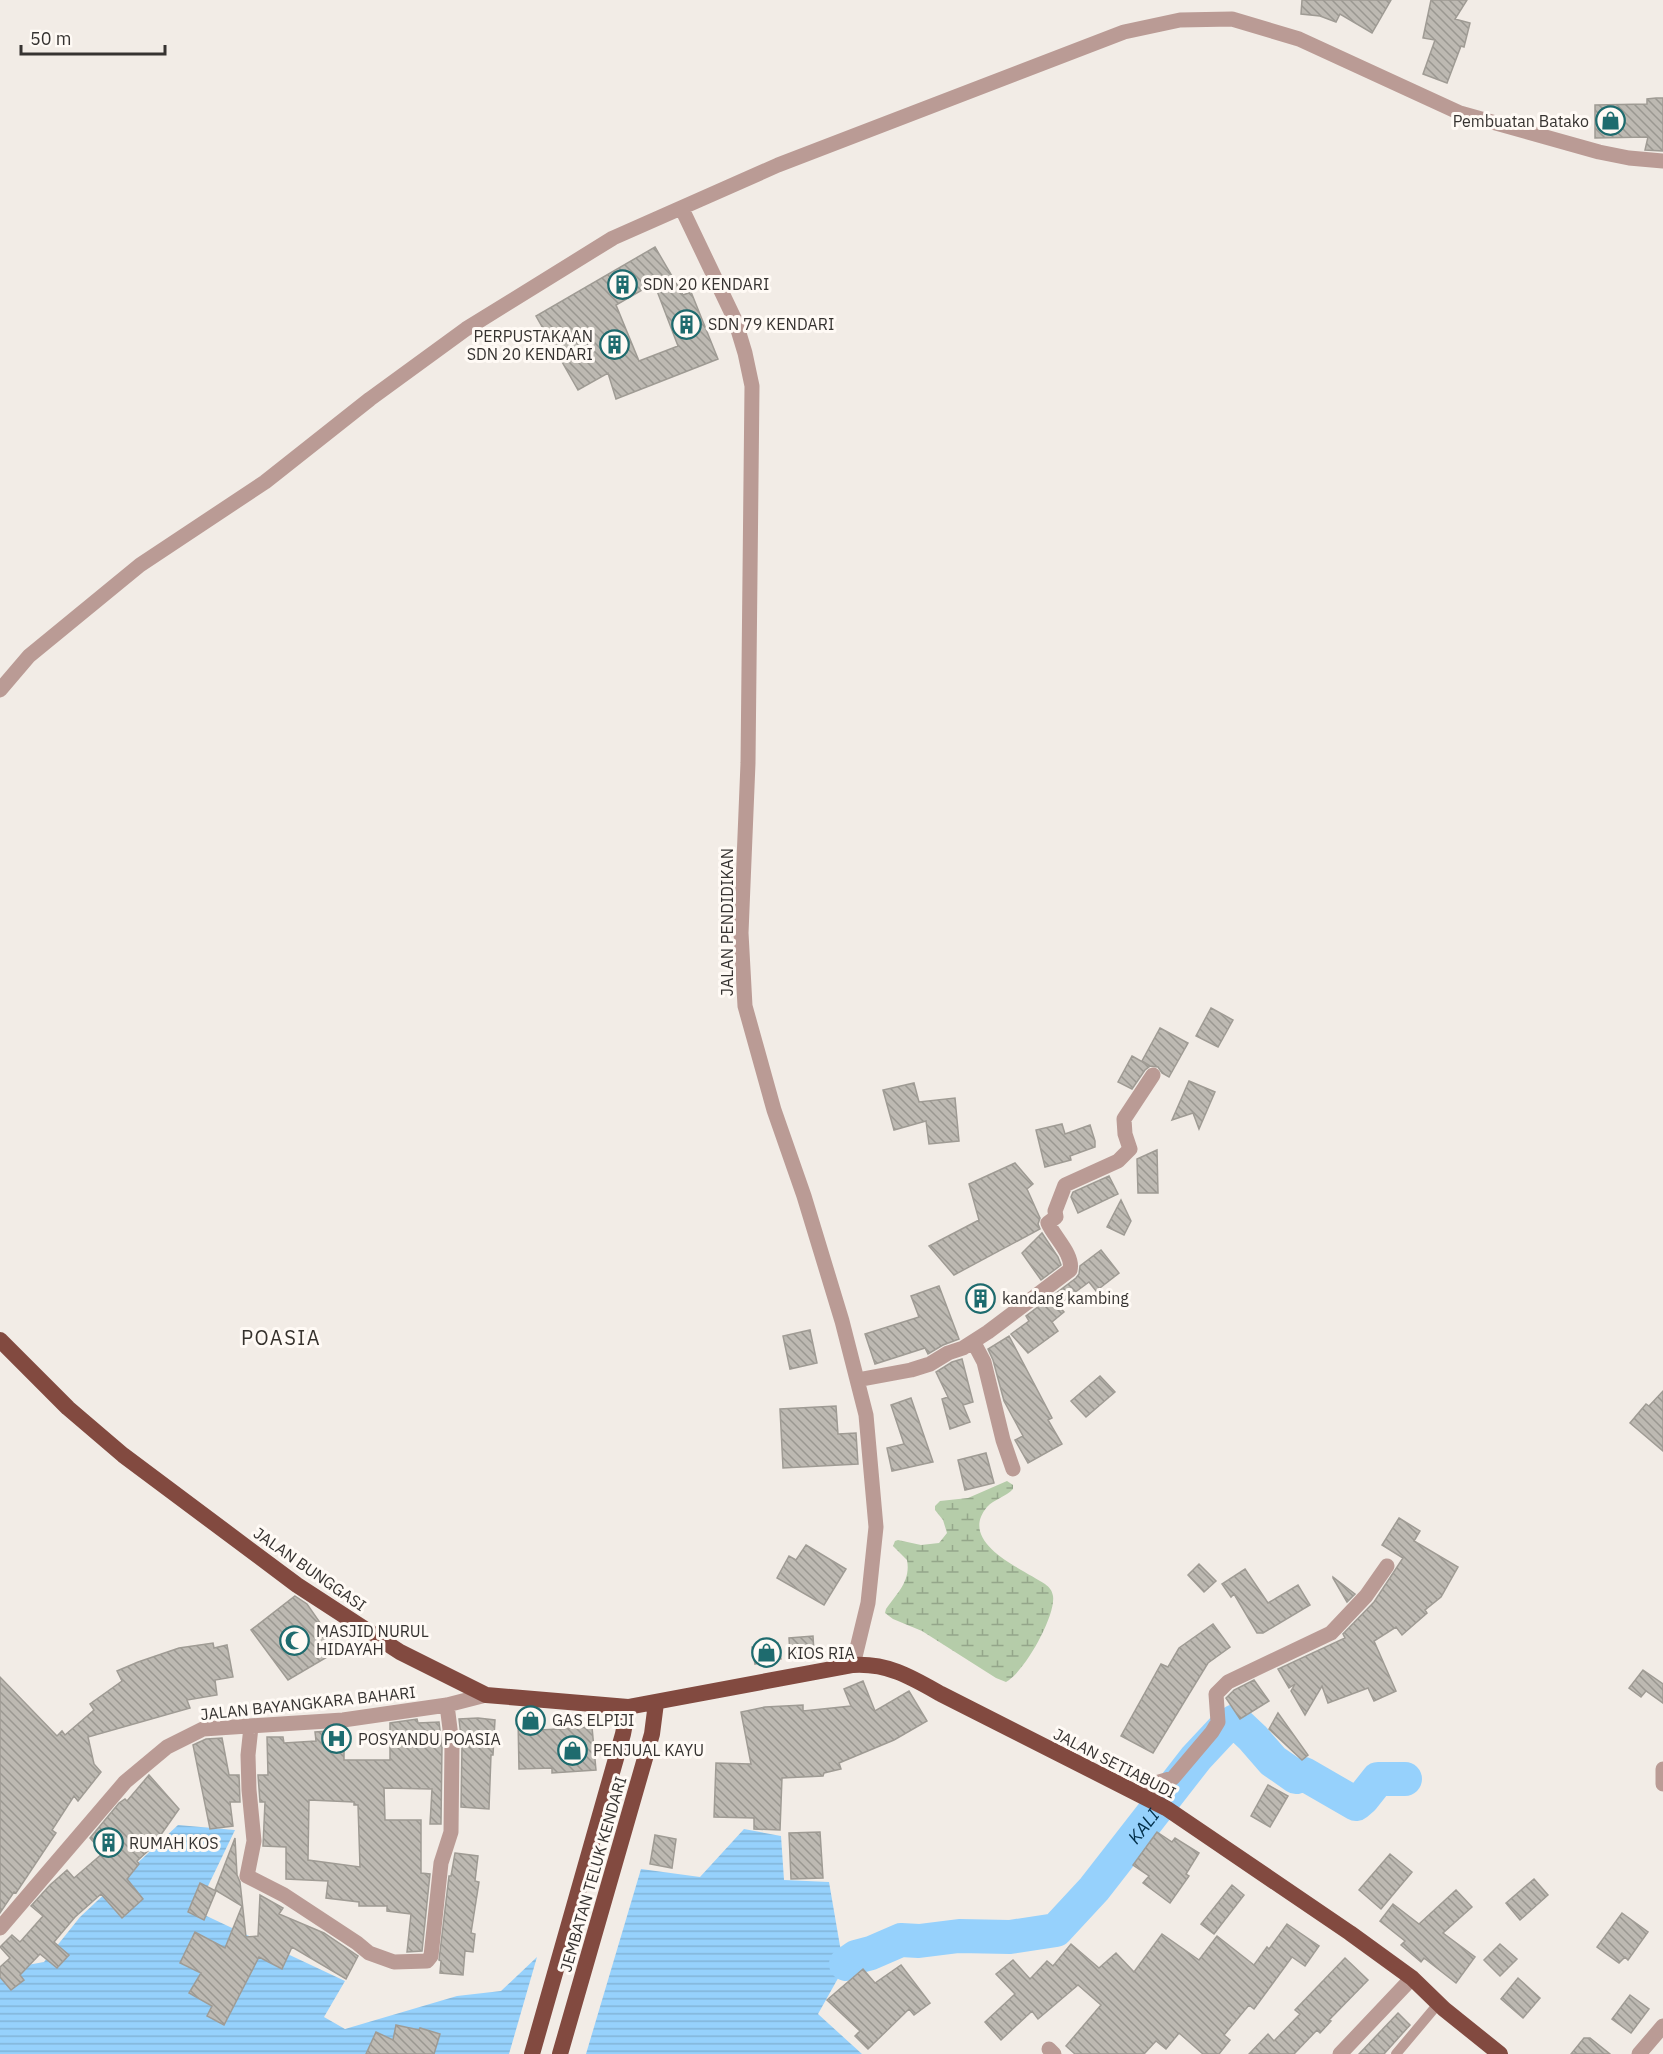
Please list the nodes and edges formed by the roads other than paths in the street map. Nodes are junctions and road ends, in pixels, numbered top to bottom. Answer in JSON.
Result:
{"nodes":[{"id":1,"x":1663,"y":161,"type":"edge"},
{"id":2,"x":682,"y":209,"type":"junction"},
{"id":3,"x":0,"y":690,"type":"edge"},
{"id":4,"x":1153,"y":1075,"type":"dead end"},
{"id":5,"x":0,"y":1340,"type":"edge"},
{"id":6,"x":974,"y":1343,"type":"junction"},
{"id":7,"x":856,"y":1380,"type":"junction"},
{"id":8,"x":1012,"y":1469,"type":"dead end"},
{"id":9,"x":1387,"y":1566,"type":"dead end"},
{"id":10,"x":853,"y":1665,"type":"junction"},
{"id":11,"x":486,"y":1695,"type":"junction"},
{"id":12,"x":656,"y":1703,"type":"junction"},
{"id":13,"x":447,"y":1706,"type":"junction"},
{"id":14,"x":628,"y":1707,"type":"junction"},
{"id":15,"x":251,"y":1726,"type":"junction"},
{"id":16,"x":1663,"y":1769,"type":"edge"},
{"id":17,"x":1663,"y":1784,"type":"edge"},
{"id":18,"x":1154,"y":1802,"type":"junction"},
{"id":19,"x":0,"y":1928,"type":"edge"},
{"id":20,"x":1412,"y":1978,"type":"junction"},
{"id":21,"x":1438,"y":2004,"type":"junction"},
{"id":22,"x":1663,"y":2026,"type":"edge"},
{"id":23,"x":532,"y":2054,"type":"edge"},
{"id":24,"x":560,"y":2054,"type":"edge"},
{"id":25,"x":1340,"y":2054,"type":"edge"},
{"id":26,"x":1396,"y":2054,"type":"edge"},
{"id":27,"x":1500,"y":2054,"type":"edge"},
{"id":28,"x":1639,"y":2054,"type":"edge"}],
"edges":[{"from":1,"to":2,"type":"street"},
{"from":2,"to":3,"type":"street"},
{"from":2,"to":7,"type":"street","name":"JALAN PENDIDIKAN"},
{"from":4,"to":6,"type":"street"},
{"from":5,"to":11,"type":"highway","name":"JALAN BUNGGASI"},
{"from":6,"to":7,"type":"street"},
{"from":6,"to":8,"type":"street"},
{"from":7,"to":10,"type":"street","name":"JALAN PENDIDIKAN"},
{"from":9,"to":18,"type":"street"},
{"from":10,"to":12,"type":"highway","name":"JALAN SETIABUDI"},
{"from":10,"to":18,"type":"highway","name":"JALAN SETIABUDI"},
{"from":11,"to":13,"type":"street","name":"JALAN BAYANGKARA BAHARI"},
{"from":11,"to":14,"type":"highway","name":"JALAN BUNGGASI"},
{"from":12,"to":14,"type":"highway","name":"JALAN BUNGGASI"},
{"from":12,"to":24,"type":"highway","name":"JEMBATAN TELUK KENDARI"},
{"from":13,"to":15,"type":"street","name":"JALAN BAYANGKARA BAHARI"},
{"from":13,"to":15,"type":"street"},
{"from":14,"to":23,"type":"highway","name":"JEMBATAN TELUK KENDARI"},
{"from":15,"to":19,"type":"street","name":"JALAN BAYANGKARA BAHARI"},
{"from":16,"to":17,"type":"street"},
{"from":18,"to":20,"type":"highway","name":"JALAN SETIABUDI"},
{"from":20,"to":21,"type":"highway","name":"JALAN SETIABUDI"},
{"from":20,"to":25,"type":"street"},
{"from":21,"to":26,"type":"lane"},
{"from":21,"to":27,"type":"highway","name":"JALAN SETIABUDI"},
{"from":22,"to":28,"type":"street"}]}
